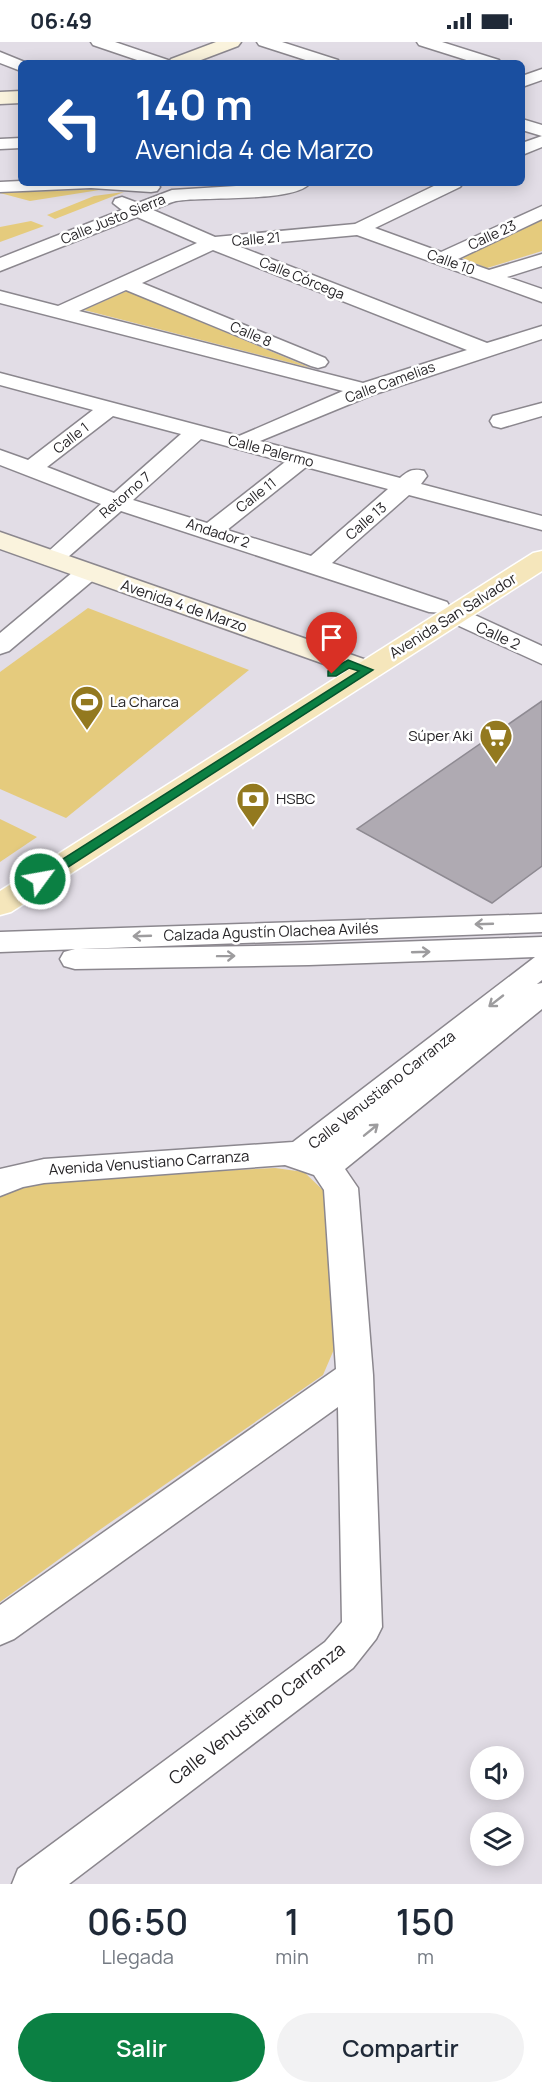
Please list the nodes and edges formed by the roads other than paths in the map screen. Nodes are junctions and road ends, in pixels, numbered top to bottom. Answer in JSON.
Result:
{"nodes":[{"id":1,"x":99,"y":42,"type":"edge"},
{"id":2,"x":248,"y":42,"type":"edge"},
{"id":3,"x":425,"y":42,"type":"edge"},
{"id":4,"x":0,"y":57,"type":"edge"},
{"id":5,"x":153,"y":60,"type":"edge"},
{"id":6,"x":187,"y":60,"type":"edge"},
{"id":7,"x":206,"y":60,"type":"edge"},
{"id":8,"x":295,"y":60,"type":"edge"},
{"id":9,"x":320,"y":60,"type":"edge"},
{"id":10,"x":483,"y":60,"type":"edge"},
{"id":11,"x":18,"y":65,"type":"edge"},
{"id":12,"x":18,"y":97,"type":"edge"},
{"id":13,"x":0,"y":98,"type":"edge"},
{"id":14,"x":18,"y":103,"type":"edge"},
{"id":15,"x":0,"y":104,"type":"edge"},
{"id":16,"x":525,"y":126,"type":"edge"},
{"id":17,"x":525,"y":135,"type":"edge"},
{"id":18,"x":541,"y":138,"type":"edge"},
{"id":19,"x":18,"y":143,"type":"edge"},
{"id":20,"x":0,"y":144,"type":"edge"},
{"id":21,"x":525,"y":148,"type":"edge"},
{"id":22,"x":23,"y":186,"type":"edge"},
{"id":23,"x":143,"y":186,"type":"edge"},
{"id":24,"x":184,"y":186,"type":"edge"},
{"id":25,"x":294,"y":186,"type":"edge"},
{"id":26,"x":448,"y":186,"type":"edge"},
{"id":27,"x":0,"y":187,"type":"edge"},
{"id":28,"x":160,"y":187,"type":"junction"},
{"id":29,"x":130,"y":206,"type":"junction"},
{"id":30,"x":542,"y":212,"type":"edge"},
{"id":31,"x":360,"y":229,"type":"junction"},
{"id":32,"x":213,"y":243,"type":"junction"},
{"id":33,"x":0,"y":253,"type":"edge"},
{"id":34,"x":442,"y":259,"type":"junction"},
{"id":35,"x":542,"y":260,"type":"edge"},
{"id":36,"x":0,"y":265,"type":"edge"},
{"id":37,"x":489,"y":276,"type":"junction"},
{"id":38,"x":126,"y":283,"type":"junction"},
{"id":39,"x":542,"y":296,"type":"edge"},
{"id":40,"x":0,"y":297,"type":"edge"},
{"id":41,"x":61,"y":312,"type":"junction"},
{"id":42,"x":542,"y":332,"type":"edge"},
{"id":43,"x":483,"y":349,"type":"junction"},
{"id":44,"x":0,"y":366,"type":"edge"},
{"id":45,"x":5,"y":385,"type":"edge"},
{"id":46,"x":370,"y":388,"type":"junction"},
{"id":47,"x":109,"y":408,"type":"junction"},
{"id":48,"x":542,"y":410,"type":"edge"},
{"id":49,"x":197,"y":431,"type":"junction"},
{"id":50,"x":542,"y":431,"type":"edge"},
{"id":51,"x":249,"y":439,"type":"junction"},
{"id":52,"x":0,"y":458,"type":"edge"},
{"id":53,"x":302,"y":459,"type":"junction"},
{"id":54,"x":32,"y":468,"type":"junction"},
{"id":55,"x":410,"y":482,"type":"junction"},
{"id":56,"x":117,"y":502,"type":"junction"},
{"id":57,"x":542,"y":510,"type":"edge"},
{"id":58,"x":542,"y":523,"type":"edge"},
{"id":59,"x":211,"y":531,"type":"junction"},
{"id":60,"x":0,"y":540,"type":"edge"},
{"id":61,"x":542,"y":541,"type":"edge"},
{"id":62,"x":0,"y":556,"type":"edge"},
{"id":63,"x":52,"y":559,"type":"junction"},
{"id":64,"x":542,"y":559,"type":"edge"},
{"id":65,"x":315,"y":565,"type":"junction"},
{"id":66,"x":81,"y":577,"type":"junction"},
{"id":67,"x":446,"y":611,"type":"junction"},
{"id":68,"x":0,"y":646,"type":"edge"},
{"id":69,"x":542,"y":656,"type":"edge"},
{"id":70,"x":350,"y":672,"type":"junction"},
{"id":71,"x":0,"y":884,"type":"edge"},
{"id":72,"x":0,"y":905,"type":"edge"},
{"id":73,"x":542,"y":922,"type":"edge"},
{"id":74,"x":0,"y":942,"type":"edge"},
{"id":75,"x":542,"y":947,"type":"edge"},
{"id":76,"x":0,"y":960,"type":"edge"},
{"id":77,"x":542,"y":965,"type":"edge"},
{"id":78,"x":542,"y":993,"type":"edge"},
{"id":79,"x":313,"y":1161,"type":"junction"},
{"id":80,"x":0,"y":1184,"type":"edge"},
{"id":81,"x":355,"y":1375,"type":"junction"},
{"id":82,"x":0,"y":1627,"type":"edge"},
{"id":83,"x":34,"y":1884,"type":"edge"}],
"edges":[{"from":1,"to":5,"type":"street"},
{"from":2,"to":6,"type":"main road"},
{"from":2,"to":7,"type":"main road"},
{"from":2,"to":8,"type":"street"},
{"from":2,"to":9,"type":"street"},
{"from":3,"to":10,"type":"street"},
{"from":4,"to":11,"type":"street"},
{"from":12,"to":13,"type":"main road"},
{"from":14,"to":15,"type":"main road"},
{"from":16,"to":18,"type":"street"},
{"from":17,"to":18,"type":"street"},
{"from":18,"to":21,"type":"street"},
{"from":19,"to":20,"type":"street"},
{"from":22,"to":27,"type":"street"},
{"from":23,"to":28,"type":"street"},
{"from":24,"to":28,"type":"street","name":"Calle Justo Sierra"},
{"from":25,"to":29,"type":"street","name":"Calle Justo Sierra"},
{"from":26,"to":31,"type":"street","name":"Calle 21"},
{"from":28,"to":29,"type":"street","name":"Calle Justo Sierra"},
{"from":29,"to":32,"type":"street","name":"Calle Córcega"},
{"from":29,"to":33,"type":"street","name":"Calle Justo Sierra"},
{"from":29,"to":36,"type":"street","name":"Calle Justo Sierra"},
{"from":30,"to":34,"type":"street","name":"Calle 23"},
{"from":31,"to":32,"type":"street","name":"Calle 21"},
{"from":31,"to":34,"type":"street","name":"Calle 10"},
{"from":32,"to":38,"type":"street","name":"Calle 21"},
{"from":32,"to":43,"type":"street","name":"Calle Córcega"},
{"from":34,"to":37,"type":"street","name":"Calle 10"},
{"from":35,"to":37,"type":"street"},
{"from":37,"to":39,"type":"street","name":"Calle 10"},
{"from":38,"to":41,"type":"street","name":"Calle 21"},
{"from":38,"to":46,"type":"street","name":"Calle 8"},
{"from":40,"to":41,"type":"street"},
{"from":41,"to":46,"type":"street"},
{"from":42,"to":43,"type":"street","name":"Calle Camelias"},
{"from":43,"to":46,"type":"street","name":"Calle Camelias"},
{"from":44,"to":51,"type":"street","name":"Calle Palermo"},
{"from":45,"to":47,"type":"street","name":"Calle Palermo"},
{"from":46,"to":51,"type":"street","name":"Calle Camelias"},
{"from":47,"to":49,"type":"street","name":"Calle Palermo"},
{"from":47,"to":54,"type":"street","name":"Calle 1"},
{"from":48,"to":50,"type":"street"},
{"from":49,"to":51,"type":"street","name":"Calle Palermo"},
{"from":49,"to":56,"type":"street","name":"Retorno 7"},
{"from":51,"to":53,"type":"street","name":"Calle Palermo"},
{"from":51,"to":55,"type":"street","name":"Calle Palermo"},
{"from":52,"to":54,"type":"street","name":"Andador 2"},
{"from":53,"to":55,"type":"street","name":"Calle Palermo"},
{"from":53,"to":59,"type":"street","name":"Calle 11"},
{"from":54,"to":56,"type":"street","name":"Andador 2"},
{"from":55,"to":57,"type":"street","name":"Calle Palermo"},
{"from":55,"to":58,"type":"street","name":"Calle Palermo"},
{"from":55,"to":65,"type":"street","name":"Calle 13"},
{"from":56,"to":59,"type":"street","name":"Andador 2"},
{"from":56,"to":63,"type":"street","name":"Retorno 7"},
{"from":59,"to":65,"type":"street","name":"Andador 2"},
{"from":60,"to":63,"type":"main road","name":"Avenida 4 de Marzo"},
{"from":61,"to":67,"type":"main road","name":"Avenida San Salvador"},
{"from":62,"to":66,"type":"main road","name":"Avenida 4 de Marzo"},
{"from":63,"to":66,"type":"main road","name":"Avenida 4 de Marzo"},
{"from":64,"to":67,"type":"main road","name":"Avenida San Salvador"},
{"from":65,"to":67,"type":"street","name":"Andador 2"},
{"from":66,"to":68,"type":"street"},
{"from":66,"to":70,"type":"main road","name":"Avenida 4 de Marzo"},
{"from":67,"to":69,"type":"street","name":"Calle 2"},
{"from":67,"to":70,"type":"main road","name":"Avenida San Salvador"},
{"from":70,"to":71,"type":"main road","name":"Avenida San Salvador"},
{"from":70,"to":72,"type":"main road","name":"Avenida San Salvador"},
{"from":73,"to":74,"type":"street","name":"Calzada Agustín Olachea Avilés","one_way":true},
{"from":76,"to":75,"type":"street","name":"Calzada Agustín Olachea Avilés","one_way":true},
{"from":77,"to":79,"type":"street","name":"Calle Venustiano Carranza","one_way":true},
{"from":79,"to":78,"type":"street","one_way":true},
{"from":79,"to":80,"type":"street","name":"Avenida Venustiano Carranza"},
{"from":79,"to":81,"type":"street","name":"Calle Venustiano Carranza"},
{"from":81,"to":82,"type":"street"},
{"from":81,"to":83,"type":"street","name":"Calle Venustiano Carranza"}]}
